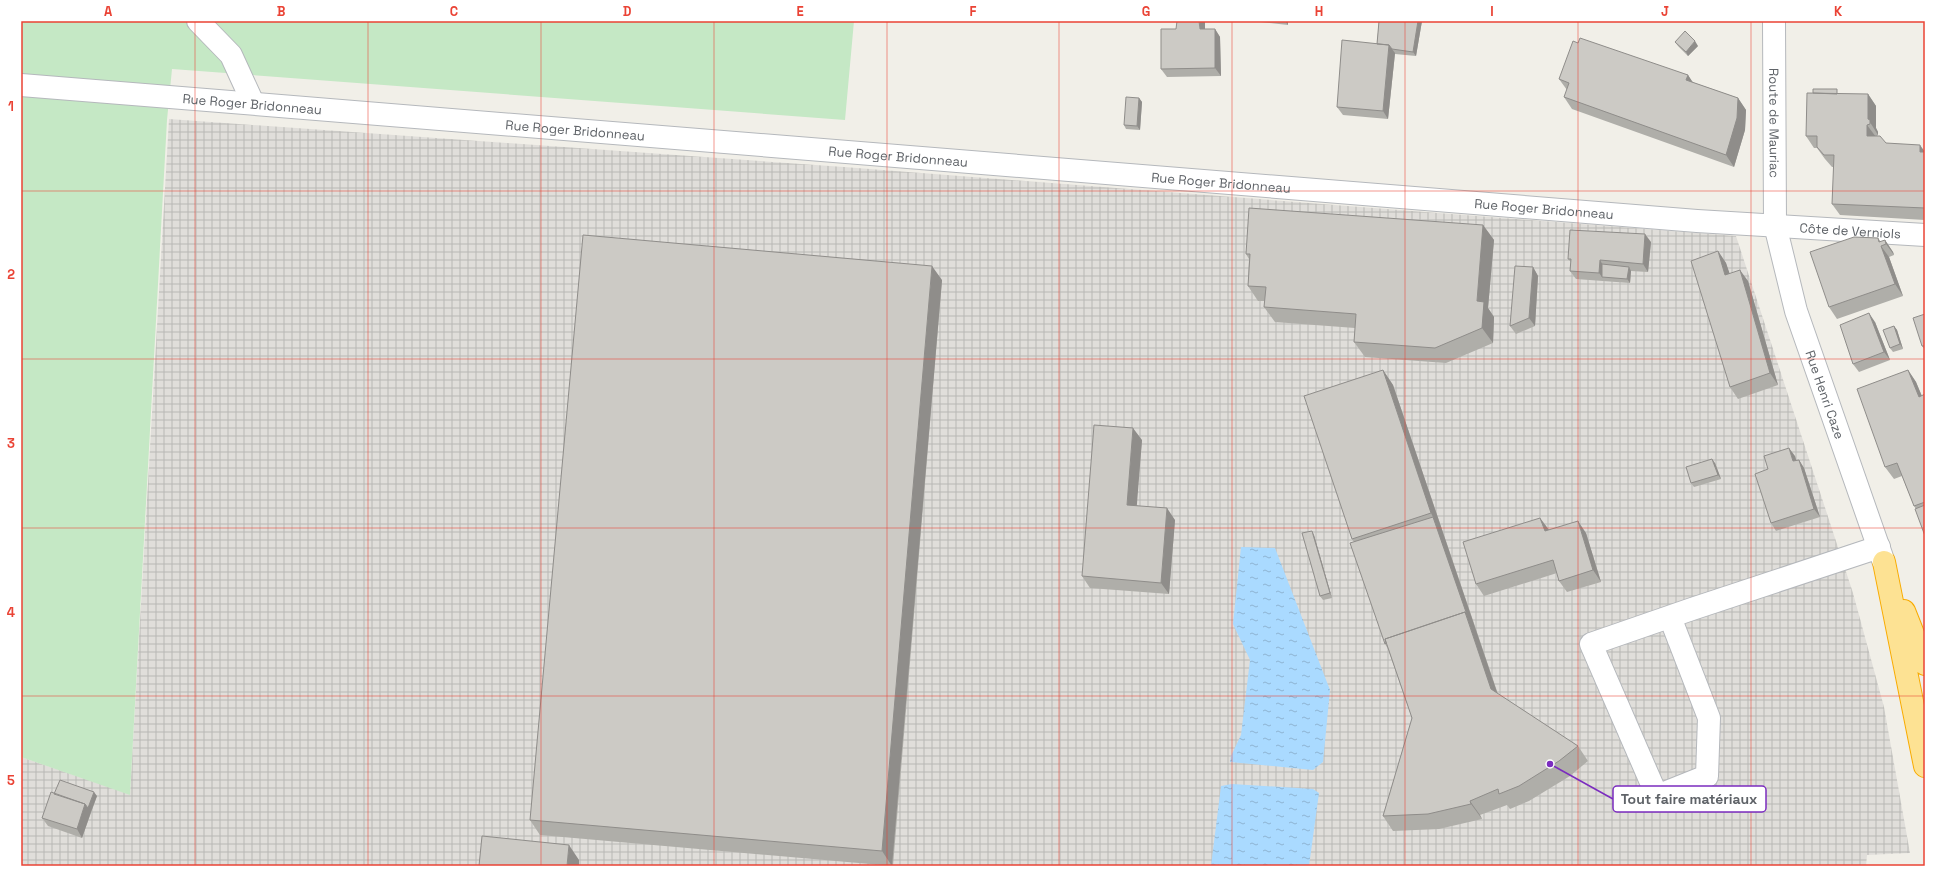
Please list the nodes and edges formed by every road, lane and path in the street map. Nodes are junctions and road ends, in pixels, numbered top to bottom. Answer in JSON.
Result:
{"nodes":[{"id":1,"x":198,"y":21,"type":"edge"},
{"id":2,"x":1774,"y":21,"type":"edge"},
{"id":3,"x":21,"y":85,"type":"edge"},
{"id":4,"x":254,"y":102,"type":"junction"},
{"id":5,"x":1775,"y":225,"type":"junction"},
{"id":6,"x":1925,"y":235,"type":"edge"},
{"id":7,"x":1881,"y":555,"type":"junction"},
{"id":8,"x":1670,"y":617,"type":"junction"},
{"id":9,"x":1925,"y":664,"type":"edge"},
{"id":10,"x":1925,"y":766,"type":"edge"}],
"edges":[{"from":1,"to":4,"type":"street"},
{"from":2,"to":5,"type":"street","name":"Route de Mauriac"},
{"from":3,"to":4,"type":"street","name":"Rue Roger Bridonneau"},
{"from":4,"to":5,"type":"street","name":"Rue Roger Bridonneau"},
{"from":5,"to":6,"type":"street","name":"Côte de Verniols"},
{"from":5,"to":7,"type":"street","name":"Rue Henri Caze"},
{"from":7,"to":8,"type":"street"},
{"from":7,"to":9,"type":"highway"},
{"from":7,"to":10,"type":"highway"},
{"from":8,"to":8,"type":"street"}]}
